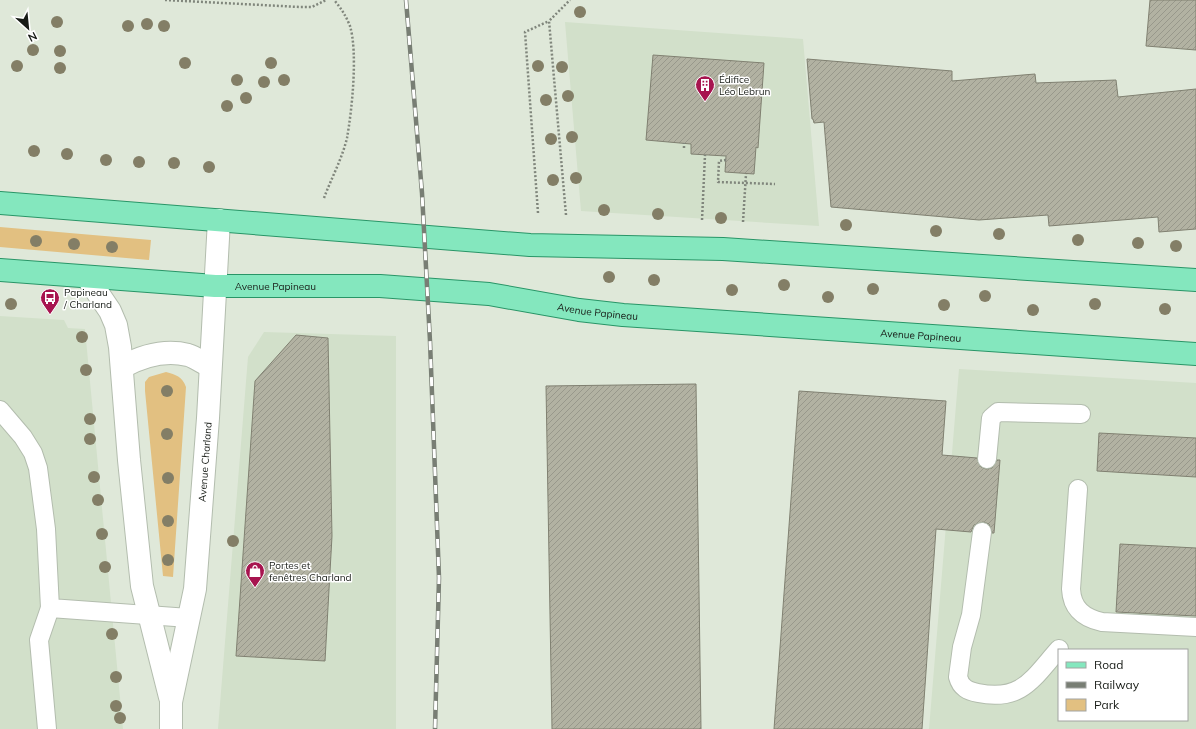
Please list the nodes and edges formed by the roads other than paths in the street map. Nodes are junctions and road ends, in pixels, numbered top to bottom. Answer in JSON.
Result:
{"nodes":[{"id":1,"x":0,"y":203,"type":"edge"},
{"id":2,"x":219,"y":220,"type":"junction"},
{"id":3,"x":0,"y":270,"type":"edge"},
{"id":4,"x":87,"y":277,"type":"junction"},
{"id":5,"x":1196,"y":280,"type":"edge"},
{"id":6,"x":216,"y":286,"type":"junction"},
{"id":7,"x":1196,"y":354,"type":"edge"},
{"id":8,"x":210,"y":366,"type":"junction"},
{"id":9,"x":122,"y":367,"type":"junction"},
{"id":10,"x":0,"y":410,"type":"edge"},
{"id":11,"x":1082,"y":414,"type":"dead end"},
{"id":12,"x":987,"y":459,"type":"dead end"},
{"id":13,"x":1078,"y":490,"type":"dead end"},
{"id":14,"x":982,"y":532,"type":"dead end"},
{"id":15,"x":50,"y":608,"type":"junction"},
{"id":16,"x":150,"y":617,"type":"junction"},
{"id":17,"x":189,"y":618,"type":"junction"},
{"id":18,"x":1196,"y":627,"type":"edge"},
{"id":19,"x":1058,"y":650,"type":"edge"},
{"id":20,"x":171,"y":702,"type":"junction"},
{"id":21,"x":47,"y":729,"type":"edge"},
{"id":22,"x":171,"y":729,"type":"edge"}],
"edges":[{"from":1,"to":2,"type":"main road"},
{"from":2,"to":5,"type":"main road"},
{"from":2,"to":6,"type":"street","name":"Avenue Charland"},
{"from":3,"to":4,"type":"main road","name":"Avenue Papineau"},
{"from":4,"to":6,"type":"main road","name":"Avenue Papineau"},
{"from":4,"to":9,"type":"street","name":"Avenue Charland"},
{"from":6,"to":7,"type":"main road","name":"Avenue Papineau"},
{"from":6,"to":8,"type":"street","name":"Avenue Charland"},
{"from":8,"to":9,"type":"street"},
{"from":8,"to":17,"type":"street","name":"Avenue Charland"},
{"from":9,"to":16,"type":"street","name":"Avenue Charland"},
{"from":10,"to":15,"type":"lane"},
{"from":11,"to":12,"type":"lane"},
{"from":13,"to":18,"type":"lane"},
{"from":14,"to":19,"type":"lane"},
{"from":15,"to":16,"type":"lane"},
{"from":15,"to":21,"type":"lane"},
{"from":16,"to":17,"type":"lane"},
{"from":16,"to":20,"type":"street","name":"Avenue Charland"},
{"from":17,"to":20,"type":"street","name":"Avenue Charland"},
{"from":20,"to":22,"type":"street","name":"Avenue Charland"}]}
